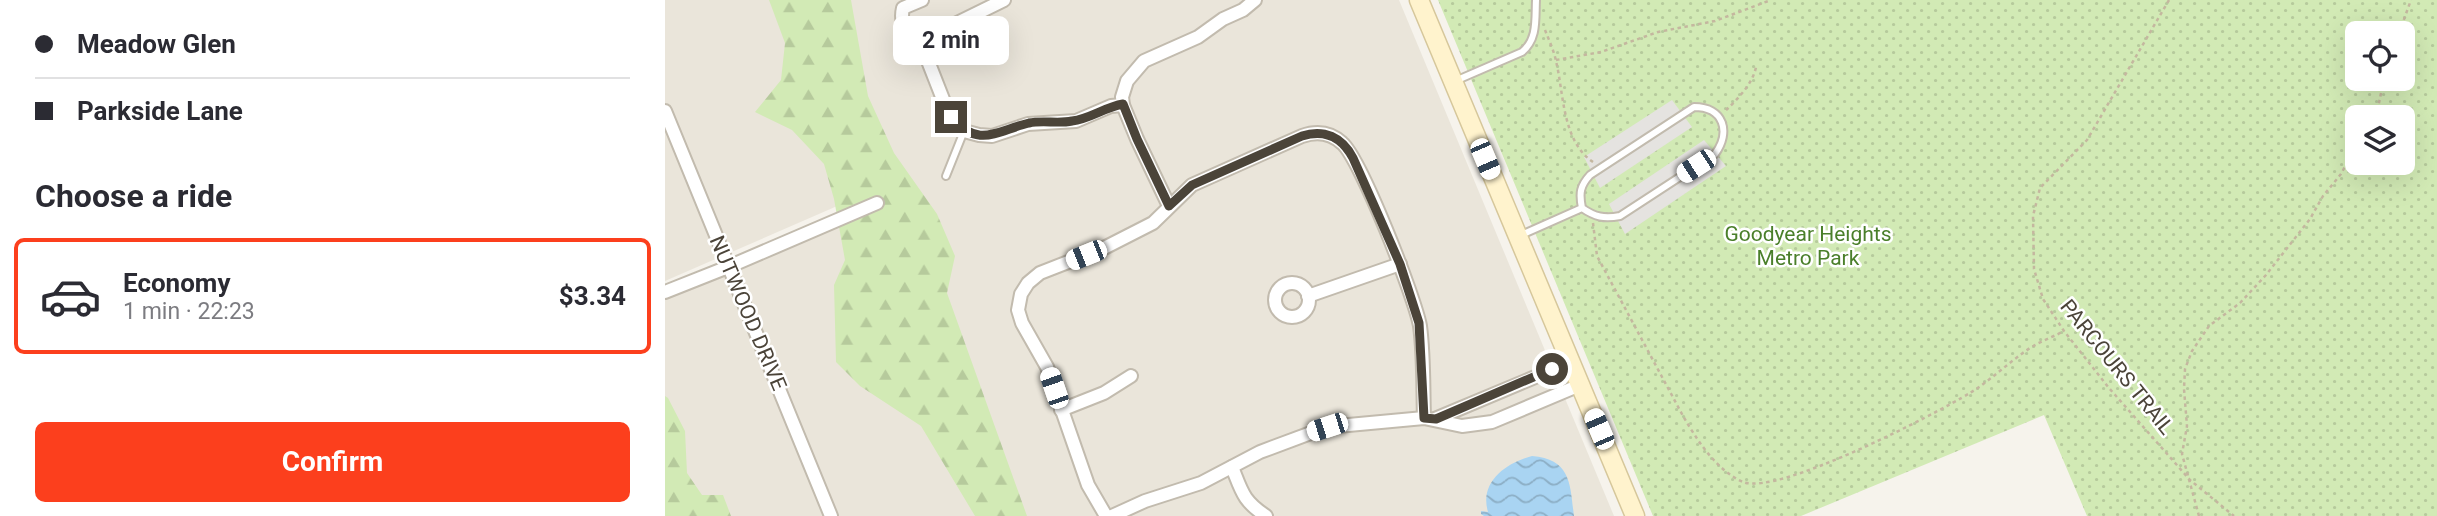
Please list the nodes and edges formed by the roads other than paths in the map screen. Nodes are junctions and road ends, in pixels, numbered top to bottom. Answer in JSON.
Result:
{"nodes":[{"id":1,"x":922,"y":0,"type":"edge"},
{"id":2,"x":1002,"y":0,"type":"edge"},
{"id":3,"x":1255,"y":0,"type":"edge"},
{"id":4,"x":1419,"y":0,"type":"edge"},
{"id":5,"x":1536,"y":3,"type":"edge"},
{"id":6,"x":925,"y":51,"type":"junction"},
{"id":7,"x":1453,"y":82,"type":"junction"},
{"id":8,"x":1123,"y":104,"type":"junction"},
{"id":9,"x":665,"y":111,"type":"edge"},
{"id":10,"x":964,"y":131,"type":"junction"},
{"id":11,"x":946,"y":176,"type":"dead end"},
{"id":12,"x":877,"y":203,"type":"dead end"},
{"id":13,"x":1169,"y":206,"type":"junction"},
{"id":14,"x":1581,"y":208,"type":"junction"},
{"id":15,"x":1517,"y":236,"type":"junction"},
{"id":16,"x":1400,"y":264,"type":"junction"},
{"id":17,"x":728,"y":267,"type":"junction"},
{"id":18,"x":665,"y":292,"type":"edge"},
{"id":19,"x":1308,"y":296,"type":"dead end"},
{"id":20,"x":1571,"y":362,"type":"junction"},
{"id":21,"x":1131,"y":376,"type":"dead end"},
{"id":22,"x":1527,"y":380,"type":"junction"},
{"id":23,"x":1580,"y":385,"type":"junction"},
{"id":24,"x":1498,"y":391,"type":"junction"},
{"id":25,"x":1536,"y":403,"type":"junction"},
{"id":26,"x":1061,"y":410,"type":"junction"},
{"id":27,"x":1507,"y":415,"type":"junction"},
{"id":28,"x":1430,"y":418,"type":"junction"},
{"id":29,"x":1232,"y":467,"type":"junction"},
{"id":30,"x":831,"y":516,"type":"edge"},
{"id":31,"x":1106,"y":516,"type":"edge"},
{"id":32,"x":1112,"y":516,"type":"edge"},
{"id":33,"x":1266,"y":516,"type":"edge"},
{"id":34,"x":1635,"y":516,"type":"edge"}],
"edges":[{"from":1,"to":6,"type":"street"},
{"from":2,"to":6,"type":"street"},
{"from":3,"to":8,"type":"street"},
{"from":4,"to":7,"type":"street"},
{"from":5,"to":7,"type":"lane"},
{"from":6,"to":10,"type":"street"},
{"from":7,"to":15,"type":"street"},
{"from":8,"to":10,"type":"street"},
{"from":8,"to":13,"type":"street"},
{"from":9,"to":17,"type":"street","name":"NUTWOOD DRIVE"},
{"from":10,"to":11,"type":"lane"},
{"from":12,"to":17,"type":"street"},
{"from":13,"to":16,"type":"street"},
{"from":13,"to":26,"type":"street"},
{"from":14,"to":14,"type":"lane"},
{"from":14,"to":15,"type":"lane"},
{"from":15,"to":20,"type":"street"},
{"from":16,"to":19,"type":"street"},
{"from":16,"to":28,"type":"street"},
{"from":17,"to":18,"type":"street"},
{"from":17,"to":30,"type":"street","name":"NUTWOOD DRIVE"},
{"from":20,"to":22,"type":"street"},
{"from":20,"to":23,"type":"street"},
{"from":21,"to":26,"type":"street"},
{"from":22,"to":24,"type":"street"},
{"from":22,"to":25,"type":"street"},
{"from":23,"to":25,"type":"street"},
{"from":23,"to":34,"type":"street"},
{"from":24,"to":27,"type":"street"},
{"from":24,"to":28,"type":"street"},
{"from":25,"to":27,"type":"street"},
{"from":26,"to":31,"type":"street"},
{"from":27,"to":28,"type":"street"},
{"from":28,"to":29,"type":"street"},
{"from":29,"to":32,"type":"street"},
{"from":29,"to":33,"type":"street"}]}
